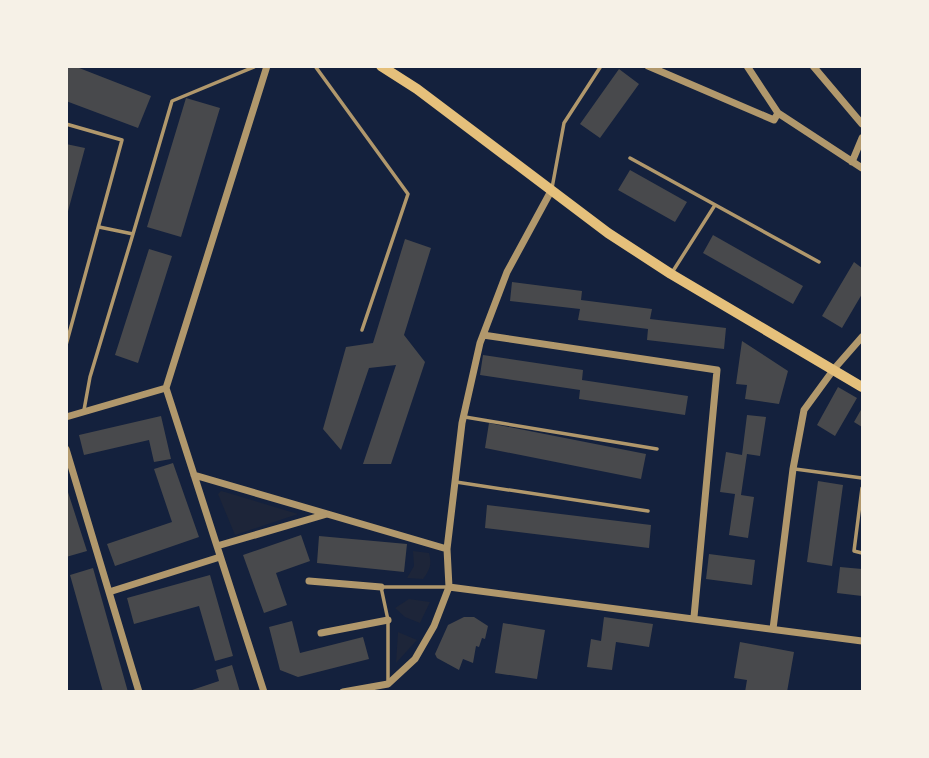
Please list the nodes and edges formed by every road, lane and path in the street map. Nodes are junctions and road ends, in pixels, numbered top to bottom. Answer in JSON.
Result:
{"nodes":[{"id":1,"x":256,"y":66,"type":"edge"},
{"id":2,"x":267,"y":66,"type":"edge"},
{"id":3,"x":315,"y":66,"type":"edge"},
{"id":4,"x":381,"y":66,"type":"edge"},
{"id":5,"x":601,"y":66,"type":"edge"},
{"id":6,"x":648,"y":66,"type":"edge"},
{"id":7,"x":747,"y":66,"type":"edge"},
{"id":8,"x":813,"y":66,"type":"edge"},
{"id":9,"x":778,"y":113,"type":"junction"},
{"id":10,"x":66,"y":124,"type":"edge"},
{"id":11,"x":863,"y":124,"type":"edge"},
{"id":12,"x":863,"y":138,"type":"edge"},
{"id":13,"x":630,"y":158,"type":"dead end"},
{"id":14,"x":852,"y":162,"type":"junction"},
{"id":15,"x":863,"y":168,"type":"edge"},
{"id":16,"x":551,"y":191,"type":"junction"},
{"id":17,"x":716,"y":205,"type":"junction"},
{"id":18,"x":99,"y":227,"type":"junction"},
{"id":19,"x":133,"y":234,"type":"junction"},
{"id":20,"x":819,"y":262,"type":"dead end"},
{"id":21,"x":671,"y":274,"type":"junction"},
{"id":22,"x":362,"y":330,"type":"dead end"},
{"id":23,"x":483,"y":335,"type":"junction"},
{"id":24,"x":863,"y":337,"type":"edge"},
{"id":25,"x":66,"y":345,"type":"edge"},
{"id":26,"x":834,"y":369,"type":"junction"},
{"id":27,"x":863,"y":387,"type":"edge"},
{"id":28,"x":166,"y":388,"type":"junction"},
{"id":29,"x":83,"y":412,"type":"junction"},
{"id":30,"x":66,"y":417,"type":"edge"},
{"id":31,"x":463,"y":417,"type":"junction"},
{"id":32,"x":66,"y":449,"type":"edge"},
{"id":33,"x":657,"y":449,"type":"dead end"},
{"id":34,"x":793,"y":469,"type":"junction"},
{"id":35,"x":194,"y":475,"type":"junction"},
{"id":36,"x":863,"y":478,"type":"edge"},
{"id":37,"x":455,"y":482,"type":"junction"},
{"id":38,"x":863,"y":488,"type":"edge"},
{"id":39,"x":648,"y":511,"type":"dead end"},
{"id":40,"x":327,"y":513,"type":"junction"},
{"id":41,"x":217,"y":545,"type":"junction"},
{"id":42,"x":447,"y":549,"type":"junction"},
{"id":43,"x":863,"y":553,"type":"edge"},
{"id":44,"x":220,"y":557,"type":"junction"},
{"id":45,"x":309,"y":581,"type":"dead end"},
{"id":46,"x":381,"y":587,"type":"junction"},
{"id":47,"x":449,"y":587,"type":"junction"},
{"id":48,"x":109,"y":592,"type":"junction"},
{"id":49,"x":694,"y":617,"type":"junction"},
{"id":50,"x":388,"y":620,"type":"junction"},
{"id":51,"x":772,"y":629,"type":"junction"},
{"id":52,"x":321,"y":633,"type":"dead end"},
{"id":53,"x":863,"y":641,"type":"edge"},
{"id":54,"x":388,"y":684,"type":"junction"},
{"id":55,"x":139,"y":691,"type":"edge"},
{"id":56,"x":264,"y":691,"type":"edge"},
{"id":57,"x":343,"y":691,"type":"edge"}],
"edges":[{"from":1,"to":19,"type":"lane"},
{"from":2,"to":28,"type":"street"},
{"from":3,"to":22,"type":"lane"},
{"from":4,"to":16,"type":"main road"},
{"from":5,"to":16,"type":"lane"},
{"from":6,"to":9,"type":"street"},
{"from":7,"to":9,"type":"street"},
{"from":8,"to":11,"type":"street"},
{"from":9,"to":14,"type":"street"},
{"from":10,"to":18,"type":"lane"},
{"from":12,"to":14,"type":"street"},
{"from":13,"to":17,"type":"lane"},
{"from":14,"to":15,"type":"street"},
{"from":16,"to":21,"type":"main road"},
{"from":16,"to":23,"type":"street"},
{"from":17,"to":20,"type":"lane"},
{"from":17,"to":21,"type":"lane"},
{"from":18,"to":19,"type":"lane"},
{"from":18,"to":25,"type":"lane"},
{"from":19,"to":29,"type":"lane"},
{"from":21,"to":26,"type":"main road"},
{"from":23,"to":31,"type":"street"},
{"from":23,"to":49,"type":"street"},
{"from":24,"to":26,"type":"street"},
{"from":26,"to":27,"type":"main road"},
{"from":26,"to":34,"type":"street"},
{"from":28,"to":29,"type":"street"},
{"from":28,"to":35,"type":"street"},
{"from":29,"to":30,"type":"street"},
{"from":31,"to":33,"type":"lane"},
{"from":31,"to":37,"type":"street"},
{"from":32,"to":48,"type":"street"},
{"from":34,"to":36,"type":"lane"},
{"from":34,"to":51,"type":"street"},
{"from":35,"to":40,"type":"street"},
{"from":35,"to":41,"type":"street"},
{"from":37,"to":39,"type":"lane"},
{"from":37,"to":42,"type":"street"},
{"from":38,"to":43,"type":"lane"},
{"from":40,"to":41,"type":"street"},
{"from":40,"to":42,"type":"street"},
{"from":41,"to":44,"type":"street"},
{"from":42,"to":47,"type":"street"},
{"from":44,"to":48,"type":"street"},
{"from":44,"to":56,"type":"street"},
{"from":45,"to":46,"type":"street"},
{"from":46,"to":47,"type":"lane"},
{"from":46,"to":50,"type":"lane"},
{"from":47,"to":49,"type":"street"},
{"from":47,"to":54,"type":"street"},
{"from":48,"to":55,"type":"street"},
{"from":49,"to":51,"type":"street"},
{"from":50,"to":52,"type":"street"},
{"from":50,"to":54,"type":"lane"},
{"from":51,"to":53,"type":"street"},
{"from":54,"to":57,"type":"street"}]}
